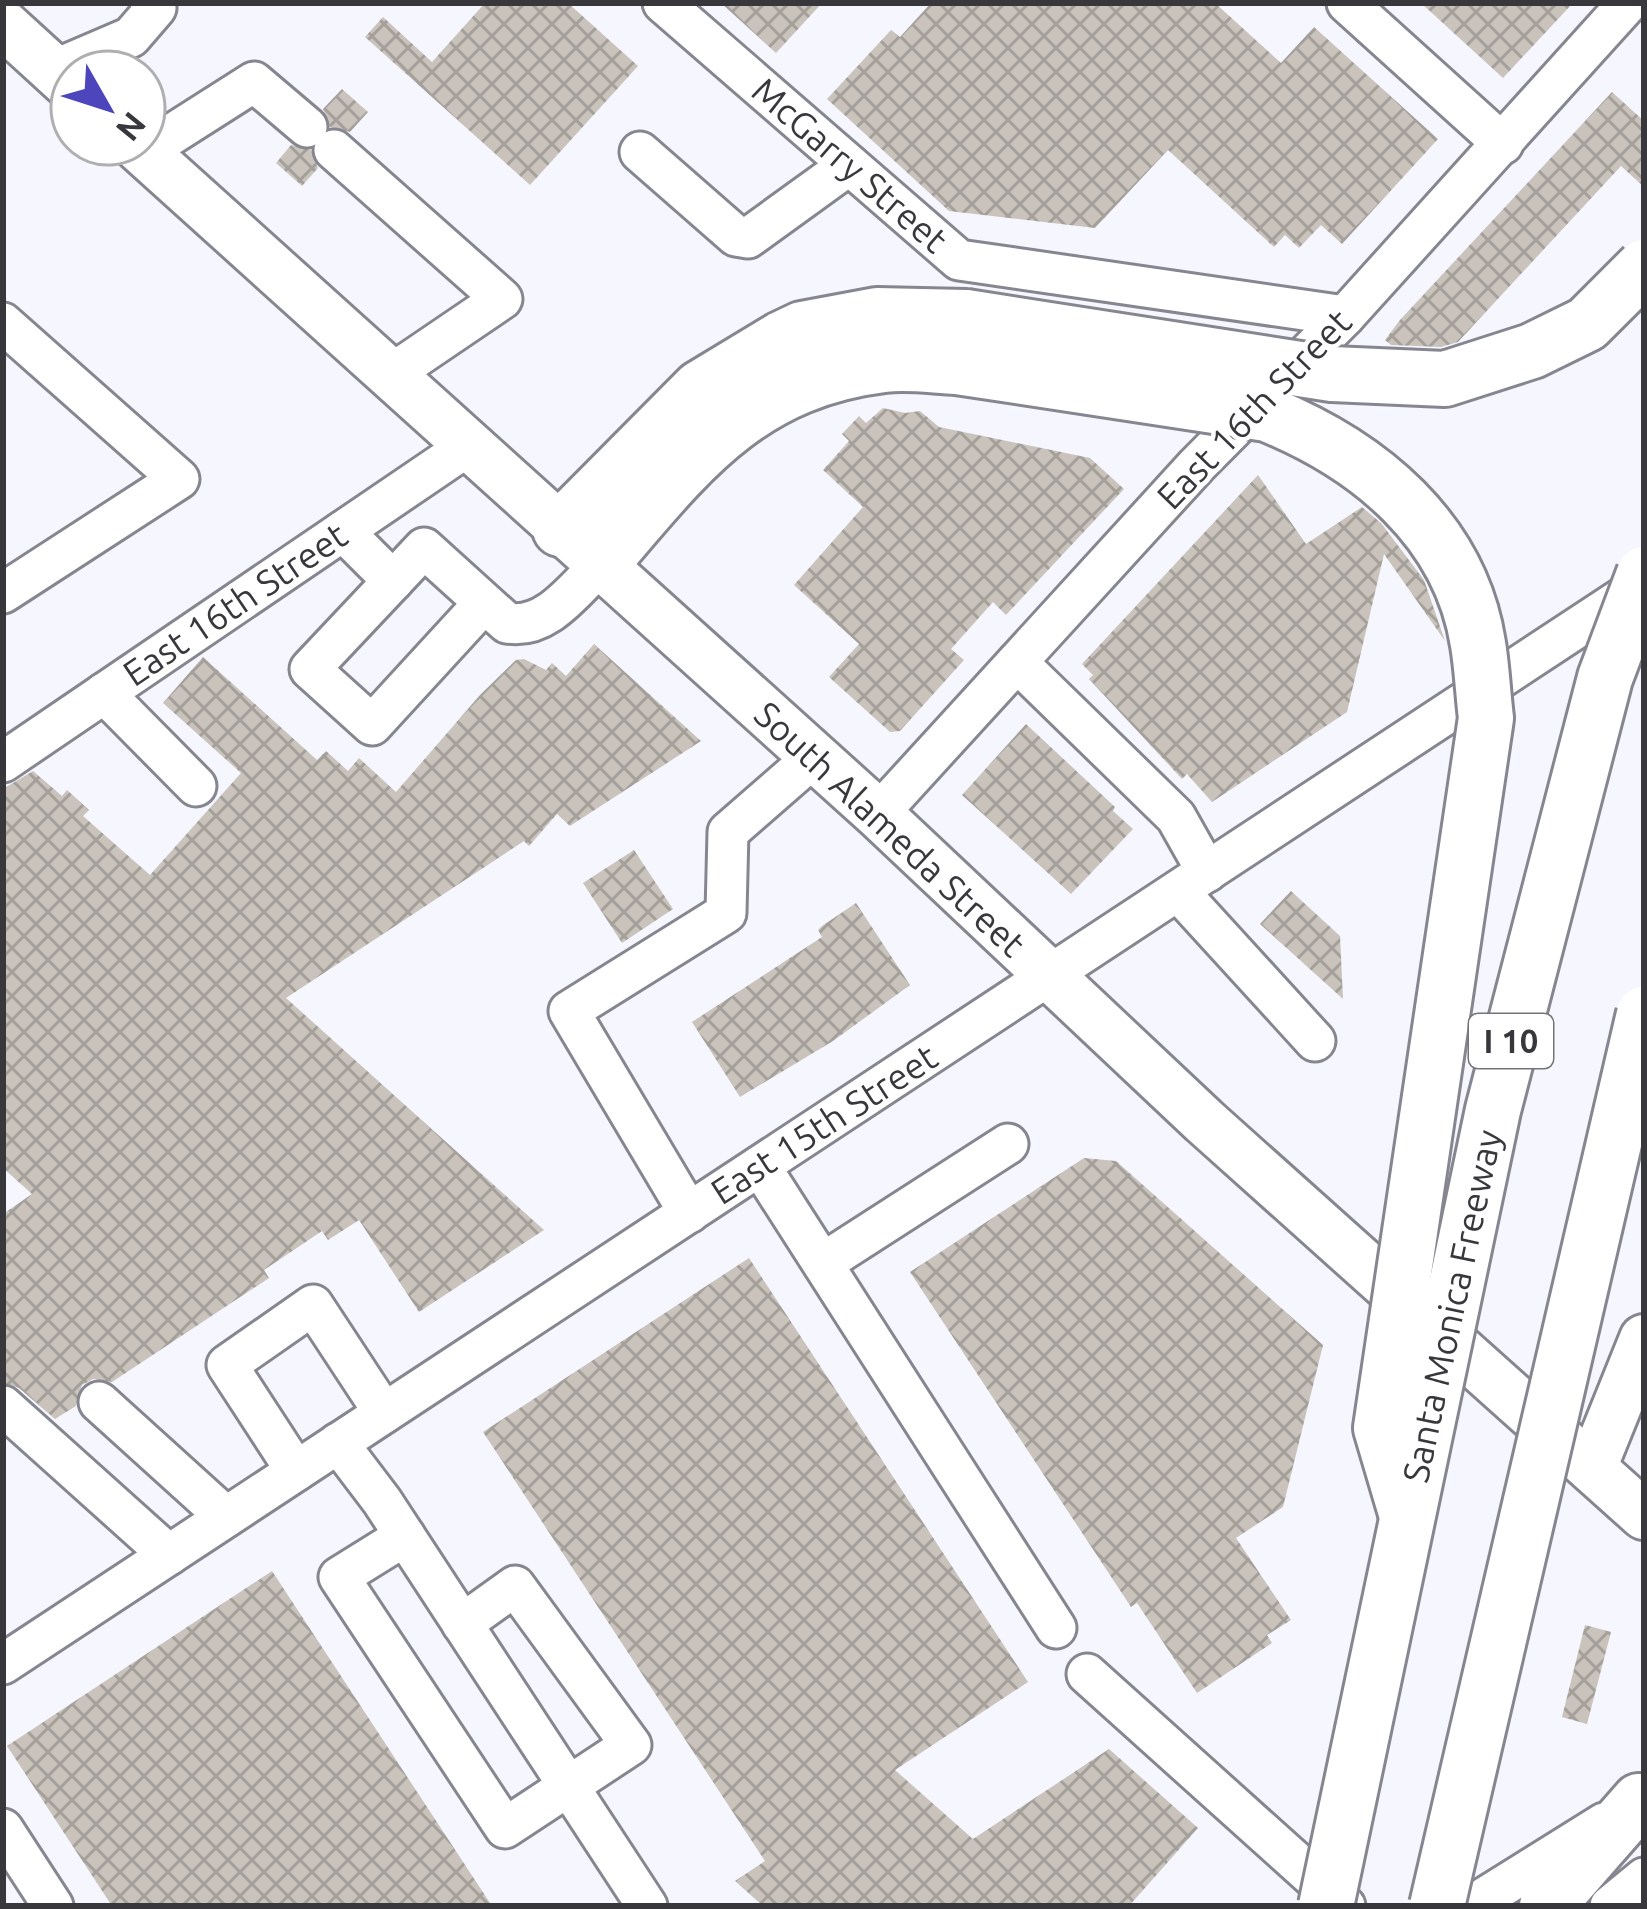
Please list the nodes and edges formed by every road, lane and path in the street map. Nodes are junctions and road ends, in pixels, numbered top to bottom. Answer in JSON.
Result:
{"nodes":[{"id":1,"x":150,"y":3,"type":"edge"},
{"id":2,"x":663,"y":3,"type":"edge"},
{"id":3,"x":1347,"y":3,"type":"edge"},
{"id":4,"x":1628,"y":3,"type":"edge"},
{"id":5,"x":3,"y":25,"type":"edge"},
{"id":6,"x":113,"y":48,"type":"edge"},
{"id":7,"x":48,"y":66,"type":"edge"},
{"id":8,"x":168,"y":132,"type":"edge"},
{"id":9,"x":1503,"y":144,"type":"junction"},
{"id":10,"x":640,"y":152,"type":"dead end"},
{"id":11,"x":848,"y":165,"type":"junction"},
{"id":12,"x":162,"y":168,"type":"edge"},
{"id":13,"x":1644,"y":267,"type":"edge"},
{"id":14,"x":1346,"y":316,"type":"junction"},
{"id":15,"x":3,"y":323,"type":"edge"},
{"id":16,"x":962,"y":342,"type":"junction"},
{"id":17,"x":390,"y":375,"type":"junction"},
{"id":18,"x":468,"y":446,"type":"junction"},
{"id":19,"x":560,"y":529,"type":"junction"},
{"id":20,"x":343,"y":531,"type":"junction"},
{"id":21,"x":600,"y":565,"type":"junction"},
{"id":22,"x":1644,"y":574,"type":"edge"},
{"id":23,"x":393,"y":580,"type":"junction"},
{"id":24,"x":1644,"y":584,"type":"edge"},
{"id":25,"x":3,"y":593,"type":"edge"},
{"id":26,"x":484,"y":603,"type":"junction"},
{"id":27,"x":1017,"y":662,"type":"junction"},
{"id":28,"x":104,"y":693,"type":"junction"},
{"id":29,"x":814,"y":757,"type":"junction"},
{"id":30,"x":3,"y":762,"type":"edge"},
{"id":31,"x":196,"y":786,"type":"dead end"},
{"id":32,"x":878,"y":814,"type":"junction"},
{"id":33,"x":1193,"y":881,"type":"junction"},
{"id":34,"x":1049,"y":975,"type":"junction"},
{"id":35,"x":1644,"y":1014,"type":"edge"},
{"id":36,"x":1315,"y":1041,"type":"dead end"},
{"id":37,"x":1008,"y":1144,"type":"dead end"},
{"id":38,"x":760,"y":1166,"type":"junction"},
{"id":39,"x":689,"y":1213,"type":"junction"},
{"id":40,"x":823,"y":1263,"type":"junction"},
{"id":41,"x":1644,"y":1339,"type":"edge"},
{"id":42,"x":100,"y":1402,"type":"dead end"},
{"id":43,"x":3,"y":1406,"type":"edge"},
{"id":44,"x":384,"y":1413,"type":"junction"},
{"id":45,"x":338,"y":1443,"type":"junction"},
{"id":46,"x":1592,"y":1468,"type":"junction"},
{"id":47,"x":296,"y":1471,"type":"junction"},
{"id":48,"x":1644,"y":1515,"type":"edge"},
{"id":49,"x":1407,"y":1516,"type":"junction"},
{"id":50,"x":226,"y":1517,"type":"junction"},
{"id":51,"x":405,"y":1536,"type":"junction"},
{"id":52,"x":169,"y":1555,"type":"junction"},
{"id":53,"x":462,"y":1624,"type":"junction"},
{"id":54,"x":1056,"y":1628,"type":"dead end"},
{"id":55,"x":3,"y":1664,"type":"edge"},
{"id":56,"x":1088,"y":1674,"type":"dead end"},
{"id":57,"x":570,"y":1789,"type":"junction"},
{"id":58,"x":1641,"y":1799,"type":"edge"},
{"id":59,"x":3,"y":1829,"type":"edge"},
{"id":60,"x":1644,"y":1878,"type":"edge"},
{"id":61,"x":53,"y":1906,"type":"edge"},
{"id":62,"x":647,"y":1906,"type":"edge"},
{"id":63,"x":1326,"y":1906,"type":"edge"},
{"id":64,"x":1345,"y":1906,"type":"edge"},
{"id":65,"x":1437,"y":1906,"type":"edge"},
{"id":66,"x":1471,"y":1906,"type":"edge"},
{"id":67,"x":1547,"y":1906,"type":"edge"},
{"id":68,"x":1610,"y":1906,"type":"edge"}],
"edges":[{"from":1,"to":6,"type":"street"},
{"from":2,"to":11,"type":"street","name":"McGarry Street"},
{"from":3,"to":9,"type":"street"},
{"from":4,"to":9,"type":"street","name":"East 16th Street"},
{"from":5,"to":7,"type":"main road"},
{"from":8,"to":17,"type":"street"},
{"from":9,"to":14,"type":"street","name":"East 16th Street"},
{"from":10,"to":11,"type":"street"},
{"from":11,"to":14,"type":"street","name":"McGarry Street"},
{"from":12,"to":17,"type":"main road","name":"South Alameda Street"},
{"from":13,"to":16,"type":"highway","bridge":true},
{"from":14,"to":27,"type":"street","name":"East 16th Street"},
{"from":15,"to":25,"type":"street"},
{"from":16,"to":19,"type":"highway"},
{"from":16,"to":21,"type":"highway"},
{"from":16,"to":49,"type":"highway","bridge":true},
{"from":17,"to":18,"type":"main road","name":"South Alameda Street"},
{"from":18,"to":19,"type":"main road","name":"South Alameda Street"},
{"from":18,"to":20,"type":"street","name":"East 16th Street"},
{"from":19,"to":21,"type":"main road","name":"South Alameda Street"},
{"from":20,"to":23,"type":"street"},
{"from":20,"to":28,"type":"street","name":"East 16th Street"},
{"from":21,"to":26,"type":"street"},
{"from":21,"to":29,"type":"main road","name":"South Alameda Street"},
{"from":22,"to":49,"type":"highway","name":"Santa Monica Freeway","number":"I 10","bridge":true},
{"from":23,"to":26,"type":"street"},
{"from":23,"to":26,"type":"street"},
{"from":24,"to":33,"type":"street","name":"East 15th Street"},
{"from":27,"to":32,"type":"street","name":"East 16th Street"},
{"from":27,"to":33,"type":"street"},
{"from":28,"to":30,"type":"street","name":"East 16th Street"},
{"from":28,"to":31,"type":"street"},
{"from":29,"to":32,"type":"main road","name":"South Alameda Street"},
{"from":29,"to":39,"type":"street"},
{"from":32,"to":34,"type":"main road","name":"South Alameda Street"},
{"from":33,"to":34,"type":"street","name":"East 15th Street"},
{"from":33,"to":36,"type":"street"},
{"from":34,"to":38,"type":"street","name":"East 15th Street"},
{"from":34,"to":46,"type":"main road","name":"South Alameda Street"},
{"from":35,"to":65,"type":"highway","bridge":true},
{"from":37,"to":40,"type":"street"},
{"from":38,"to":39,"type":"street","name":"East 15th Street"},
{"from":38,"to":40,"type":"street"},
{"from":39,"to":44,"type":"street","name":"East 15th Street"},
{"from":40,"to":54,"type":"street"},
{"from":41,"to":46,"type":"main road"},
{"from":42,"to":50,"type":"street"},
{"from":43,"to":52,"type":"street"},
{"from":44,"to":45,"type":"street","name":"East 15th Street"},
{"from":44,"to":47,"type":"street"},
{"from":45,"to":47,"type":"street","name":"East 15th Street"},
{"from":45,"to":51,"type":"street"},
{"from":46,"to":48,"type":"main road","name":"South Alameda Street"},
{"from":47,"to":50,"type":"street","name":"East 15th Street"},
{"from":49,"to":63,"type":"highway","name":"Santa Monica Freeway","number":"I 10","bridge":true},
{"from":50,"to":52,"type":"street","name":"East 15th Street"},
{"from":51,"to":53,"type":"street"},
{"from":51,"to":57,"type":"street"},
{"from":52,"to":55,"type":"street","name":"East 15th Street"},
{"from":53,"to":57,"type":"street"},
{"from":53,"to":57,"type":"street"},
{"from":56,"to":64,"type":"street"},
{"from":57,"to":62,"type":"street"},
{"from":58,"to":66,"type":"street"},
{"from":58,"to":67,"type":"highway"},
{"from":59,"to":61,"type":"street"},
{"from":60,"to":68,"type":"street"}]}
